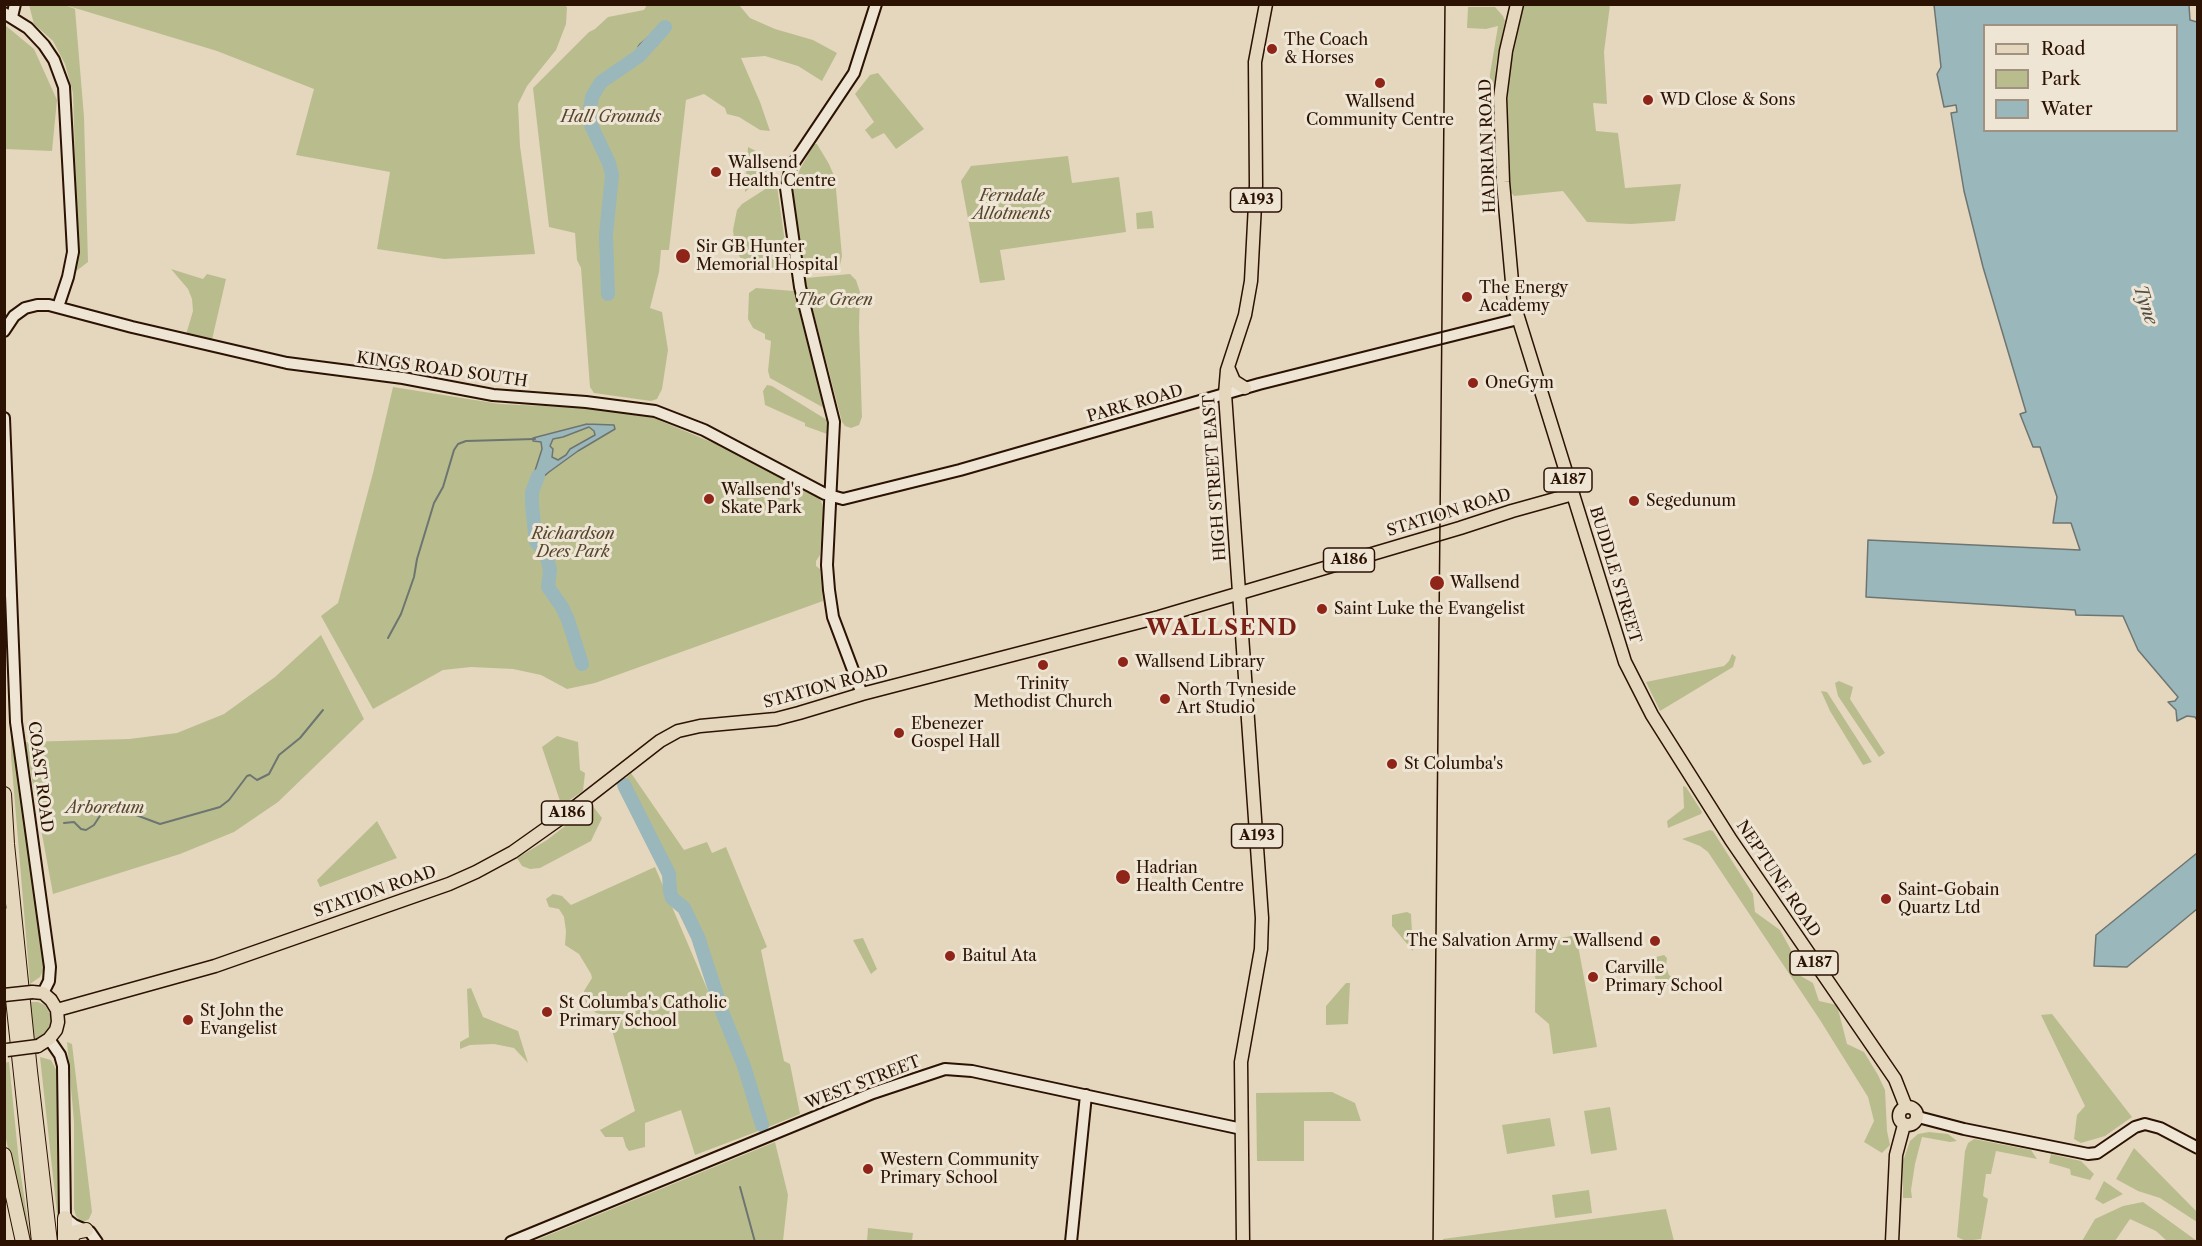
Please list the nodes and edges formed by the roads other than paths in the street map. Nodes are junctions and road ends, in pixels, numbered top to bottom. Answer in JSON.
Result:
{"nodes":[{"id":1,"x":15,"y":4,"type":"edge"},
{"id":2,"x":876,"y":4,"type":"edge"},
{"id":3,"x":1266,"y":4,"type":"edge"},
{"id":4,"x":1517,"y":4,"type":"edge"},
{"id":5,"x":8,"y":15,"type":"edge"},
{"id":6,"x":1512,"y":288,"type":"joint"},
{"id":7,"x":58,"y":307,"type":"junction"},
{"id":8,"x":1518,"y":319,"type":"junction"},
{"id":9,"x":4,"y":331,"type":"edge"},
{"id":10,"x":1228,"y":366,"type":"junction"},
{"id":11,"x":1245,"y":388,"type":"junction"},
{"id":12,"x":1225,"y":393,"type":"junction"},
{"id":13,"x":4,"y":418,"type":"edge"},
{"id":14,"x":1573,"y":494,"type":"junction"},
{"id":15,"x":830,"y":496,"type":"junction"},
{"id":16,"x":1239,"y":594,"type":"junction"},
{"id":17,"x":862,"y":694,"type":"junction"},
{"id":18,"x":4,"y":794,"type":"edge"},
{"id":19,"x":1719,"y":820,"type":"joint"},
{"id":20,"x":4,"y":915,"type":"edge"},
{"id":21,"x":38,"y":993,"type":"junction"},
{"id":22,"x":4,"y":995,"type":"edge"},
{"id":23,"x":57,"y":1010,"type":"junction"},
{"id":24,"x":44,"y":1043,"type":"junction"},
{"id":25,"x":6,"y":1050,"type":"edge"},
{"id":26,"x":1086,"y":1095,"type":"junction"},
{"id":27,"x":1906,"y":1107,"type":"junction"},
{"id":28,"x":1918,"y":1118,"type":"junction"},
{"id":29,"x":1904,"y":1125,"type":"junction"},
{"id":30,"x":1242,"y":1129,"type":"junction"},
{"id":31,"x":2198,"y":1148,"type":"edge"},
{"id":32,"x":4,"y":1155,"type":"edge"},
{"id":33,"x":65,"y":1218,"type":"junction"},
{"id":34,"x":86,"y":1230,"type":"junction"},
{"id":35,"x":23,"y":1242,"type":"edge"},
{"id":36,"x":39,"y":1242,"type":"edge"},
{"id":37,"x":50,"y":1242,"type":"edge"},
{"id":38,"x":66,"y":1242,"type":"edge"},
{"id":39,"x":97,"y":1242,"type":"edge"},
{"id":40,"x":511,"y":1242,"type":"edge"},
{"id":41,"x":1071,"y":1242,"type":"edge"},
{"id":42,"x":1243,"y":1242,"type":"edge"},
{"id":43,"x":1892,"y":1242,"type":"edge"}],
"edges":[{"from":1,"to":5,"type":"street"},
{"from":2,"to":15,"type":"street"},
{"from":3,"to":10,"type":"main road","name":"HIGH STREET EAST","number":"A193"},
{"from":4,"to":6,"type":"main road","name":"HADRIAN ROAD","number":"A187"},
{"from":5,"to":7,"type":"street"},
{"from":6,"to":8,"type":"main road","name":"BUDDLE STREET","number":"A187"},
{"from":7,"to":9,"type":"street","name":"KINGS ROAD SOUTH"},
{"from":7,"to":15,"type":"street","name":"KINGS ROAD SOUTH"},
{"from":8,"to":11,"type":"street","name":"PARK ROAD"},
{"from":8,"to":14,"type":"main road","name":"BUDDLE STREET","number":"A187"},
{"from":10,"to":11,"type":"main road"},
{"from":10,"to":12,"type":"main road","name":"HIGH STREET EAST","number":"A193"},
{"from":11,"to":12,"type":"street","name":"PARK ROAD"},
{"from":12,"to":15,"type":"street","name":"PARK ROAD"},
{"from":12,"to":16,"type":"main road","name":"HIGH STREET EAST","number":"A193"},
{"from":13,"to":21,"type":"street","name":"COAST ROAD"},
{"from":14,"to":16,"type":"main road","name":"STATION ROAD","number":"A186"},
{"from":14,"to":19,"type":"main road","name":"BUDDLE STREET","number":"A187"},
{"from":15,"to":17,"type":"street"},
{"from":16,"to":17,"type":"main road","name":"STATION ROAD","number":"A186"},
{"from":16,"to":30,"type":"main road","number":"A193"},
{"from":17,"to":23,"type":"main road","name":"STATION ROAD","number":"A186"},
{"from":18,"to":37,"type":"highway"},
{"from":19,"to":27,"type":"main road","name":"NEPTUNE ROAD","number":"A187"},
{"from":20,"to":36,"type":"highway"},
{"from":21,"to":22,"type":"main road","bridge":true},
{"from":21,"to":23,"type":"main road"},
{"from":23,"to":24,"type":"main road"},
{"from":24,"to":25,"type":"main road","bridge":true},
{"from":24,"to":33,"type":"street"},
{"from":26,"to":30,"type":"street","name":"WEST STREET"},
{"from":26,"to":40,"type":"street","name":"WEST STREET"},
{"from":26,"to":41,"type":"street"},
{"from":27,"to":28,"type":"main road","name":"NEPTUNE ROAD","number":"A187"},
{"from":27,"to":29,"type":"main road","name":"NEPTUNE ROAD","number":"A187"},
{"from":28,"to":29,"type":"main road"},
{"from":28,"to":31,"type":"street","name":"NEPTUNE ROAD"},
{"from":29,"to":43,"type":"main road","number":"A187"},
{"from":30,"to":42,"type":"main road","number":"A193"},
{"from":32,"to":35,"type":"highway"},
{"from":33,"to":34,"type":"street"},
{"from":33,"to":38,"type":"highway"},
{"from":34,"to":38,"type":"highway"},
{"from":34,"to":39,"type":"street"}]}
